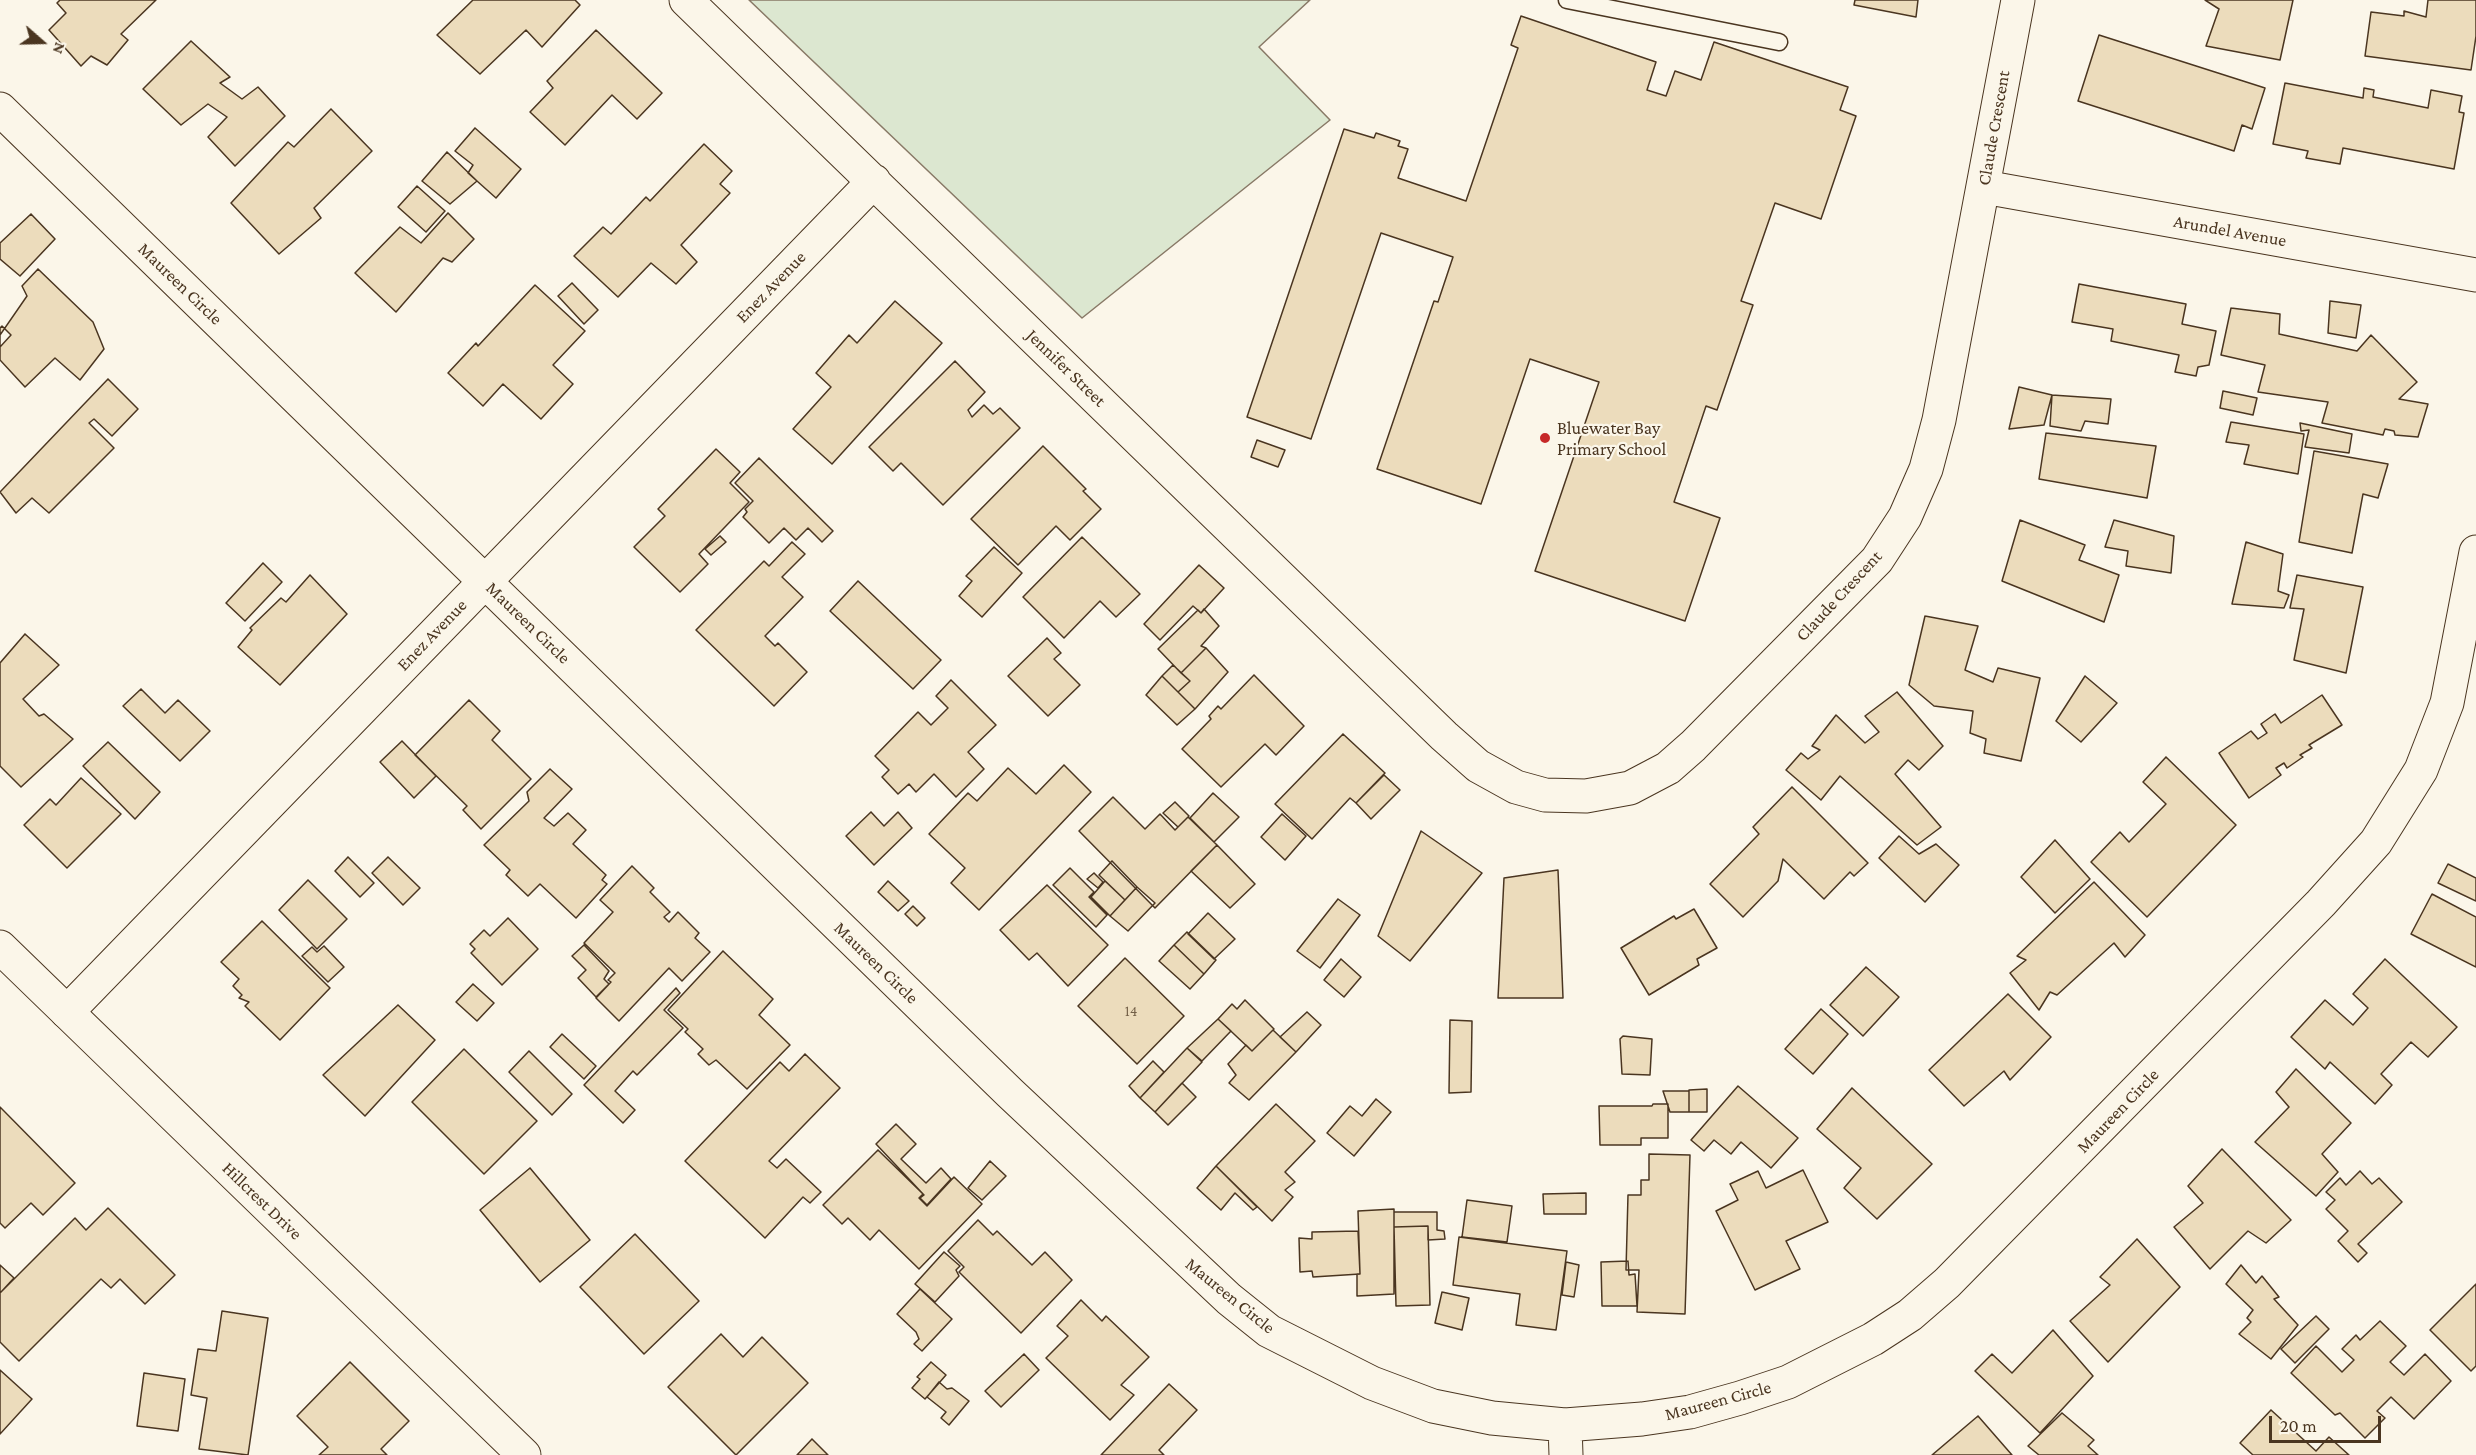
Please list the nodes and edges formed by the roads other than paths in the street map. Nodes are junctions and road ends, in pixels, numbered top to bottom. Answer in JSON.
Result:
{"nodes":[{"id":1,"x":686,"y":0,"type":"edge"},
{"id":2,"x":1567,"y":0,"type":"edge"},
{"id":3,"x":2018,"y":0,"type":"edge"},
{"id":4,"x":1779,"y":42,"type":"dead end"},
{"id":5,"x":0,"y":109,"type":"edge"},
{"id":6,"x":874,"y":181,"type":"junction"},
{"id":7,"x":1983,"y":187,"type":"junction"},
{"id":8,"x":2476,"y":275,"type":"edge"},
{"id":9,"x":2476,"y":552,"type":"edge"},
{"id":10,"x":485,"y":581,"type":"junction"},
{"id":11,"x":1444,"y":736,"type":"joint"},
{"id":12,"x":0,"y":947,"type":"edge"},
{"id":13,"x":67,"y":1012,"type":"junction"},
{"id":14,"x":1566,"y":1440,"type":"edge"},
{"id":15,"x":524,"y":1455,"type":"edge"}],
"edges":[{"from":1,"to":6,"type":"street","name":"Jennifer Street"},
{"from":2,"to":4,"type":"lane"},
{"from":3,"to":7,"type":"street","name":"Claude Crescent"},
{"from":5,"to":10,"type":"street","name":"Maureen Circle"},
{"from":6,"to":10,"type":"street","name":"Enez Avenue"},
{"from":6,"to":11,"type":"street","name":"Jennifer Street"},
{"from":7,"to":8,"type":"street","name":"Arundel Avenue"},
{"from":7,"to":11,"type":"street","name":"Claude Crescent"},
{"from":9,"to":14,"type":"street","name":"Maureen Circle"},
{"from":10,"to":13,"type":"street","name":"Enez Avenue"},
{"from":10,"to":14,"type":"street","name":"Maureen Circle"},
{"from":12,"to":13,"type":"street","name":"Hillcrest Drive"},
{"from":13,"to":15,"type":"street","name":"Hillcrest Drive"}]}
